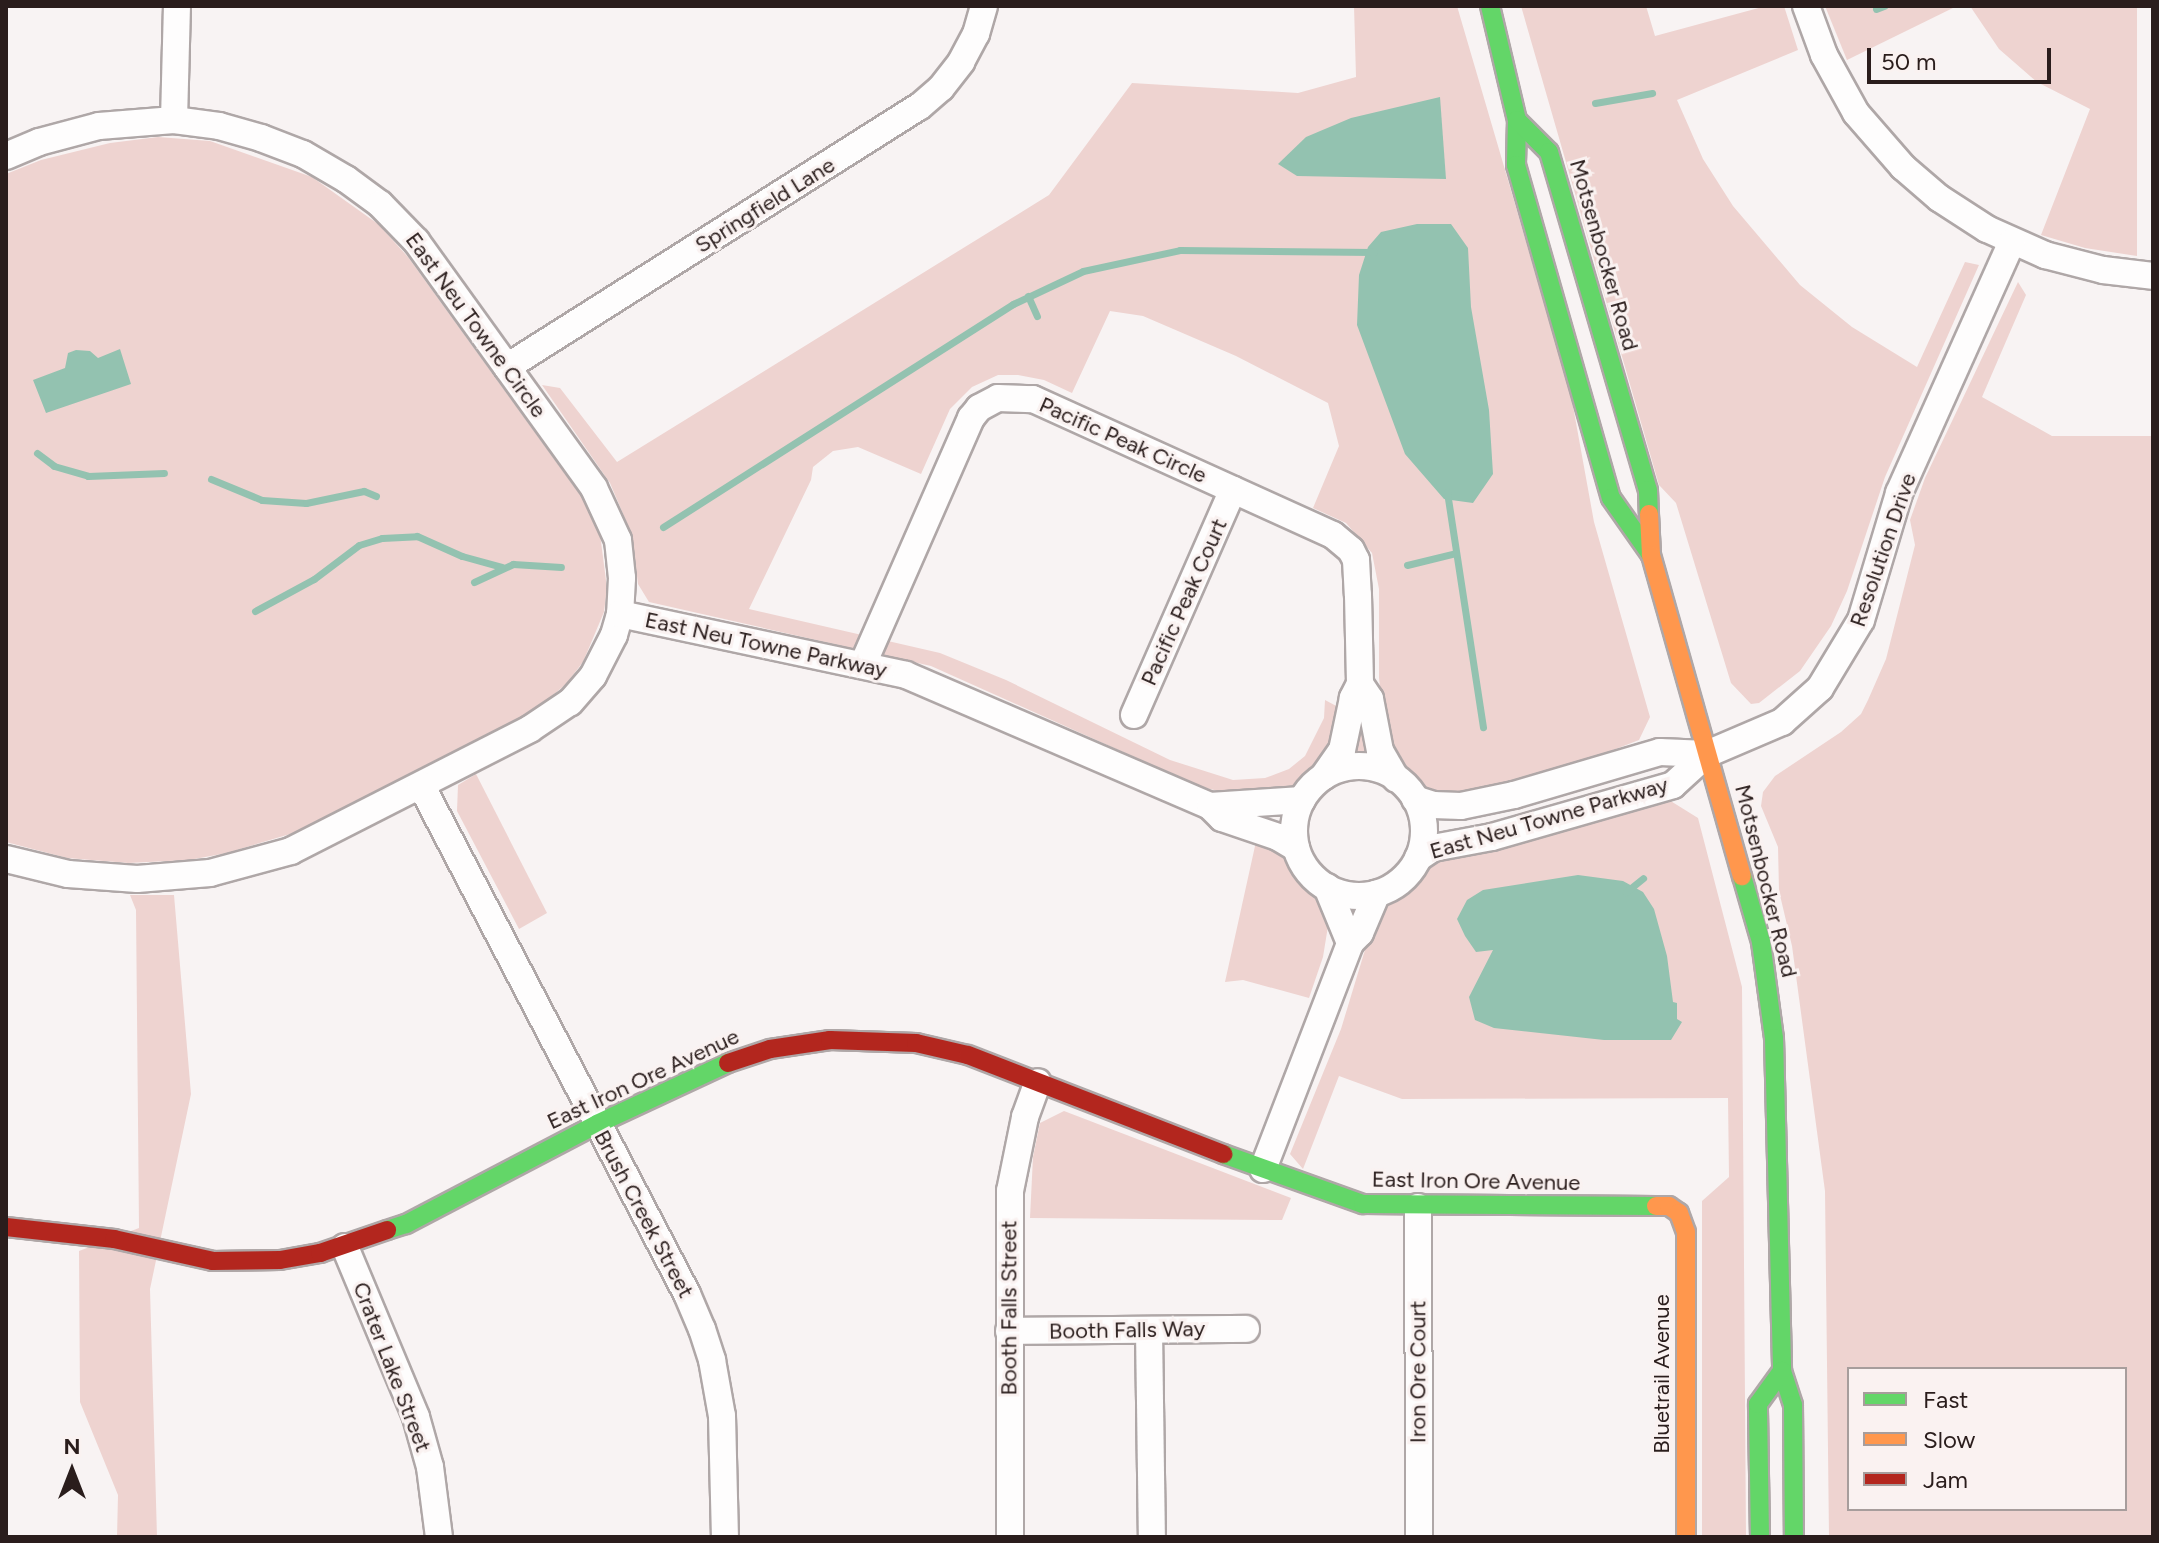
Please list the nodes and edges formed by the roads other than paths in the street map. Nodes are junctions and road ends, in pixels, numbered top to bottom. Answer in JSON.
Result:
{"nodes":[{"id":1,"x":177,"y":6,"type":"edge"},
{"id":2,"x":984,"y":6,"type":"edge"},
{"id":3,"x":1490,"y":6,"type":"edge"},
{"id":4,"x":1806,"y":6,"type":"edge"},
{"id":5,"x":174,"y":120,"type":"junction"},
{"id":6,"x":1517,"y":120,"type":"junction"},
{"id":7,"x":6,"y":156,"type":"edge"},
{"id":8,"x":2012,"y":242,"type":"junction"},
{"id":9,"x":2153,"y":276,"type":"edge"},
{"id":10,"x":507,"y":367,"type":"junction"},
{"id":11,"x":1233,"y":490,"type":"junction"},
{"id":12,"x":1651,"y":555,"type":"junction"},
{"id":13,"x":620,"y":614,"type":"junction"},
{"id":14,"x":863,"y":664,"type":"junction"},
{"id":15,"x":1360,"y":684,"type":"junction"},
{"id":16,"x":1134,"y":715,"type":"dead end"},
{"id":17,"x":1707,"y":754,"type":"junction"},
{"id":18,"x":1324,"y":776,"type":"junction"},
{"id":19,"x":1396,"y":779,"type":"junction"},
{"id":20,"x":421,"y":785,"type":"junction"},
{"id":21,"x":1415,"y":799,"type":"junction"},
{"id":22,"x":1302,"y":800,"type":"junction"},
{"id":23,"x":1210,"y":806,"type":"junction"},
{"id":24,"x":1296,"y":848,"type":"junction"},
{"id":25,"x":1418,"y":858,"type":"junction"},
{"id":26,"x":6,"y":859,"type":"edge"},
{"id":27,"x":1327,"y":887,"type":"junction"},
{"id":28,"x":1377,"y":893,"type":"junction"},
{"id":29,"x":1350,"y":943,"type":"junction"},
{"id":30,"x":1038,"y":1082,"type":"junction"},
{"id":31,"x":597,"y":1124,"type":"junction"},
{"id":32,"x":1263,"y":1169,"type":"junction"},
{"id":33,"x":1418,"y":1207,"type":"junction"},
{"id":34,"x":1679,"y":1213,"type":"joint"},
{"id":35,"x":6,"y":1227,"type":"edge"},
{"id":36,"x":345,"y":1247,"type":"junction"},
{"id":37,"x":1246,"y":1329,"type":"dead end"},
{"id":38,"x":1149,"y":1330,"type":"junction"},
{"id":39,"x":1009,"y":1331,"type":"junction"},
{"id":40,"x":1782,"y":1371,"type":"junction"},
{"id":41,"x":439,"y":1537,"type":"edge"},
{"id":42,"x":725,"y":1537,"type":"edge"},
{"id":43,"x":1010,"y":1537,"type":"edge"},
{"id":44,"x":1152,"y":1537,"type":"edge"},
{"id":45,"x":1419,"y":1537,"type":"edge"},
{"id":46,"x":1686,"y":1537,"type":"edge"},
{"id":47,"x":1760,"y":1537,"type":"edge"},
{"id":48,"x":1794,"y":1537,"type":"edge"}],
"edges":[{"from":1,"to":5,"type":"street"},
{"from":2,"to":10,"type":"street","name":"Springfield Lane"},
{"from":3,"to":6,"type":"main road","name":"Motsenbocker Road"},
{"from":4,"to":8,"type":"street"},
{"from":5,"to":7,"type":"street","name":"East Neu Towne Circle"},
{"from":5,"to":10,"type":"street","name":"East Neu Towne Circle"},
{"from":6,"to":12,"type":"main road","name":"Motsenbocker Road"},
{"from":6,"to":12,"type":"main road","name":"Motsenbocker Road"},
{"from":8,"to":9,"type":"street"},
{"from":8,"to":17,"type":"street","name":"Resolution Drive"},
{"from":10,"to":13,"type":"street","name":"East Neu Towne Circle"},
{"from":11,"to":14,"type":"street","name":"Pacific Peak Circle"},
{"from":11,"to":15,"type":"street","name":"Pacific Peak Circle"},
{"from":11,"to":16,"type":"street","name":"Pacific Peak Court"},
{"from":12,"to":17,"type":"main road","name":"Motsenbocker Road"},
{"from":13,"to":14,"type":"street","name":"East Neu Towne Parkway"},
{"from":13,"to":20,"type":"street","name":"East Neu Towne Parkway"},
{"from":14,"to":23,"type":"street","name":"East Neu Towne Parkway"},
{"from":15,"to":18,"type":"street","name":"Pacific Peak Circle"},
{"from":15,"to":19,"type":"street","name":"Pacific Peak Circle"},
{"from":17,"to":21,"type":"street","name":"East Neu Towne Parkway"},
{"from":17,"to":25,"type":"street","name":"East Neu Towne Parkway"},
{"from":17,"to":40,"type":"main road","name":"Motsenbocker Road"},
{"from":18,"to":19,"type":"street"},
{"from":18,"to":22,"type":"street"},
{"from":19,"to":21,"type":"street"},
{"from":20,"to":26,"type":"street","name":"East Neu Towne Parkway"},
{"from":20,"to":31,"type":"street","name":"Brush Creek Street"},
{"from":21,"to":25,"type":"street"},
{"from":22,"to":23,"type":"street","name":"East Neu Towne Parkway"},
{"from":22,"to":24,"type":"street"},
{"from":23,"to":24,"type":"street","name":"East Neu Towne Parkway"},
{"from":24,"to":27,"type":"street"},
{"from":25,"to":28,"type":"street"},
{"from":27,"to":28,"type":"street"},
{"from":27,"to":29,"type":"street"},
{"from":28,"to":29,"type":"street"},
{"from":29,"to":32,"type":"street"},
{"from":30,"to":31,"type":"main road","name":"East Iron Ore Avenue"},
{"from":30,"to":32,"type":"main road","name":"East Iron Ore Avenue"},
{"from":30,"to":39,"type":"street","name":"Booth Falls Street"},
{"from":31,"to":36,"type":"main road","name":"East Iron Ore Avenue"},
{"from":31,"to":42,"type":"street","name":"Brush Creek Street"},
{"from":32,"to":33,"type":"main road","name":"East Iron Ore Avenue"},
{"from":33,"to":34,"type":"main road","name":"East Iron Ore Avenue"},
{"from":33,"to":45,"type":"street","name":"Iron Ore Court"},
{"from":34,"to":46,"type":"main road","name":"Bluetrail Avenue"},
{"from":35,"to":36,"type":"main road","name":"East Iron Ore Avenue"},
{"from":36,"to":41,"type":"street","name":"Crater Lake Street"},
{"from":37,"to":38,"type":"street","name":"Booth Falls Way"},
{"from":38,"to":39,"type":"street","name":"Booth Falls Way"},
{"from":38,"to":44,"type":"street"},
{"from":39,"to":43,"type":"street","name":"Booth Falls Street"},
{"from":40,"to":47,"type":"main road"},
{"from":40,"to":48,"type":"main road","name":"Motsenbocker Road"}]}
